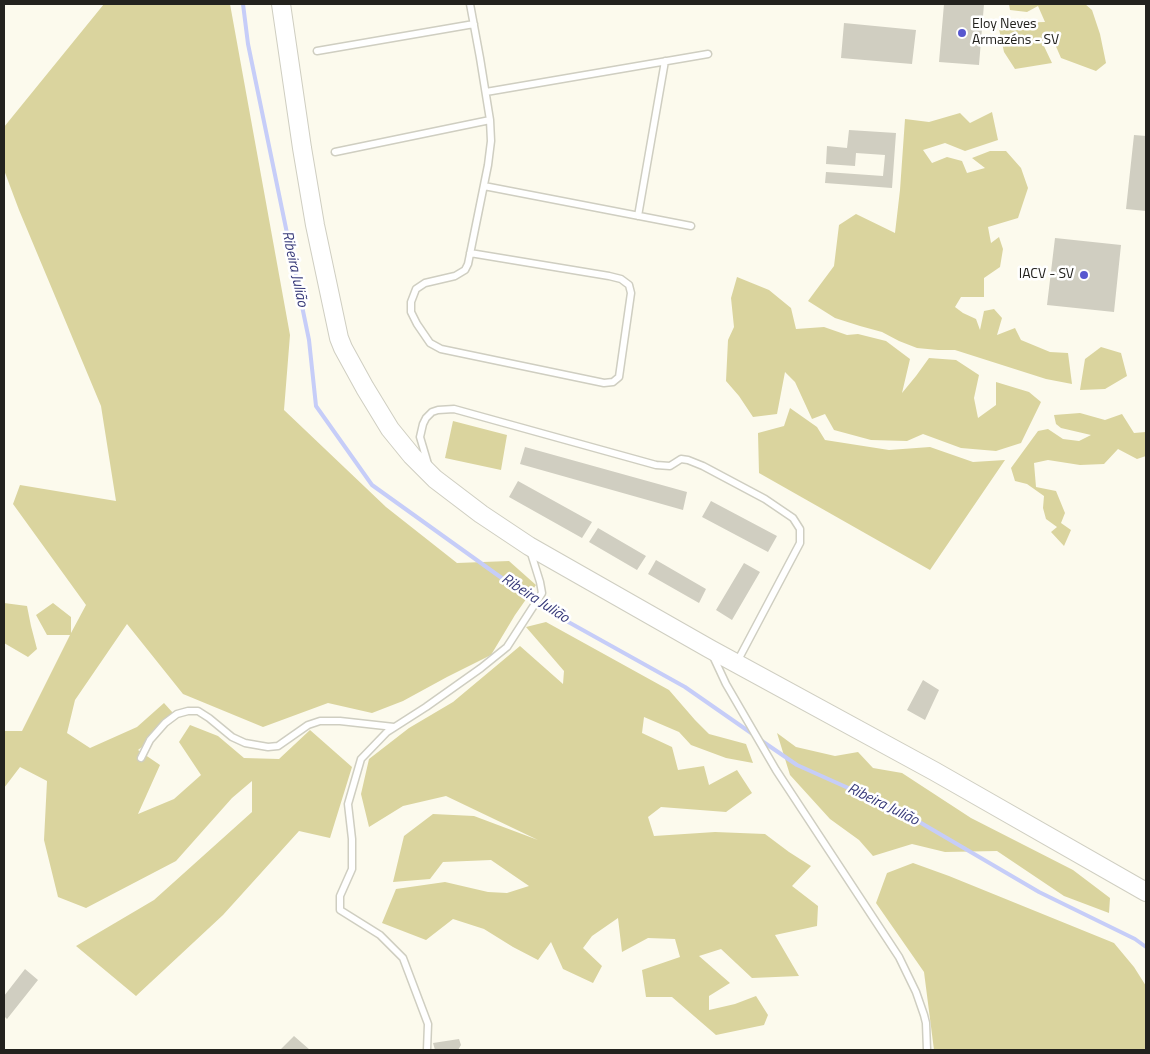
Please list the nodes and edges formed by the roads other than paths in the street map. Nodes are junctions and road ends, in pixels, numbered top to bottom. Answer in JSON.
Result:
{"nodes":[{"id":1,"x":281,"y":4,"type":"edge"},
{"id":2,"x":470,"y":4,"type":"edge"},
{"id":3,"x":474,"y":24,"type":"junction"},
{"id":4,"x":317,"y":51,"type":"dead end"},
{"id":5,"x":708,"y":54,"type":"dead end"},
{"id":6,"x":665,"y":61,"type":"junction"},
{"id":7,"x":486,"y":92,"type":"junction"},
{"id":8,"x":490,"y":120,"type":"junction"},
{"id":9,"x":335,"y":152,"type":"dead end"},
{"id":10,"x":484,"y":186,"type":"junction"},
{"id":11,"x":638,"y":216,"type":"junction"},
{"id":12,"x":691,"y":226,"type":"dead end"},
{"id":13,"x":470,"y":253,"type":"junction"},
{"id":14,"x":435,"y":479,"type":"junction"},
{"id":15,"x":529,"y":546,"type":"junction"},
{"id":16,"x":710,"y":648,"type":"junction"},
{"id":17,"x":736,"y":663,"type":"junction"},
{"id":18,"x":394,"y":727,"type":"junction"},
{"id":19,"x":140,"y":758,"type":"dead end"},
{"id":20,"x":1146,"y":892,"type":"edge"},
{"id":21,"x":427,"y":1050,"type":"edge"},
{"id":22,"x":927,"y":1050,"type":"edge"}],
"edges":[{"from":1,"to":14,"type":"main road"},
{"from":2,"to":3,"type":"lane"},
{"from":3,"to":4,"type":"lane"},
{"from":3,"to":7,"type":"lane"},
{"from":5,"to":6,"type":"lane"},
{"from":6,"to":7,"type":"lane"},
{"from":6,"to":11,"type":"lane"},
{"from":7,"to":8,"type":"lane"},
{"from":8,"to":9,"type":"lane"},
{"from":8,"to":10,"type":"lane"},
{"from":10,"to":11,"type":"lane"},
{"from":10,"to":13,"type":"lane"},
{"from":11,"to":12,"type":"lane"},
{"from":13,"to":13,"type":"lane"},
{"from":14,"to":15,"type":"main road"},
{"from":14,"to":17,"type":"lane"},
{"from":15,"to":16,"type":"main road"},
{"from":15,"to":18,"type":"lane"},
{"from":16,"to":17,"type":"main road"},
{"from":16,"to":22,"type":"lane"},
{"from":17,"to":20,"type":"main road"},
{"from":18,"to":19,"type":"lane"},
{"from":18,"to":21,"type":"lane"}]}
